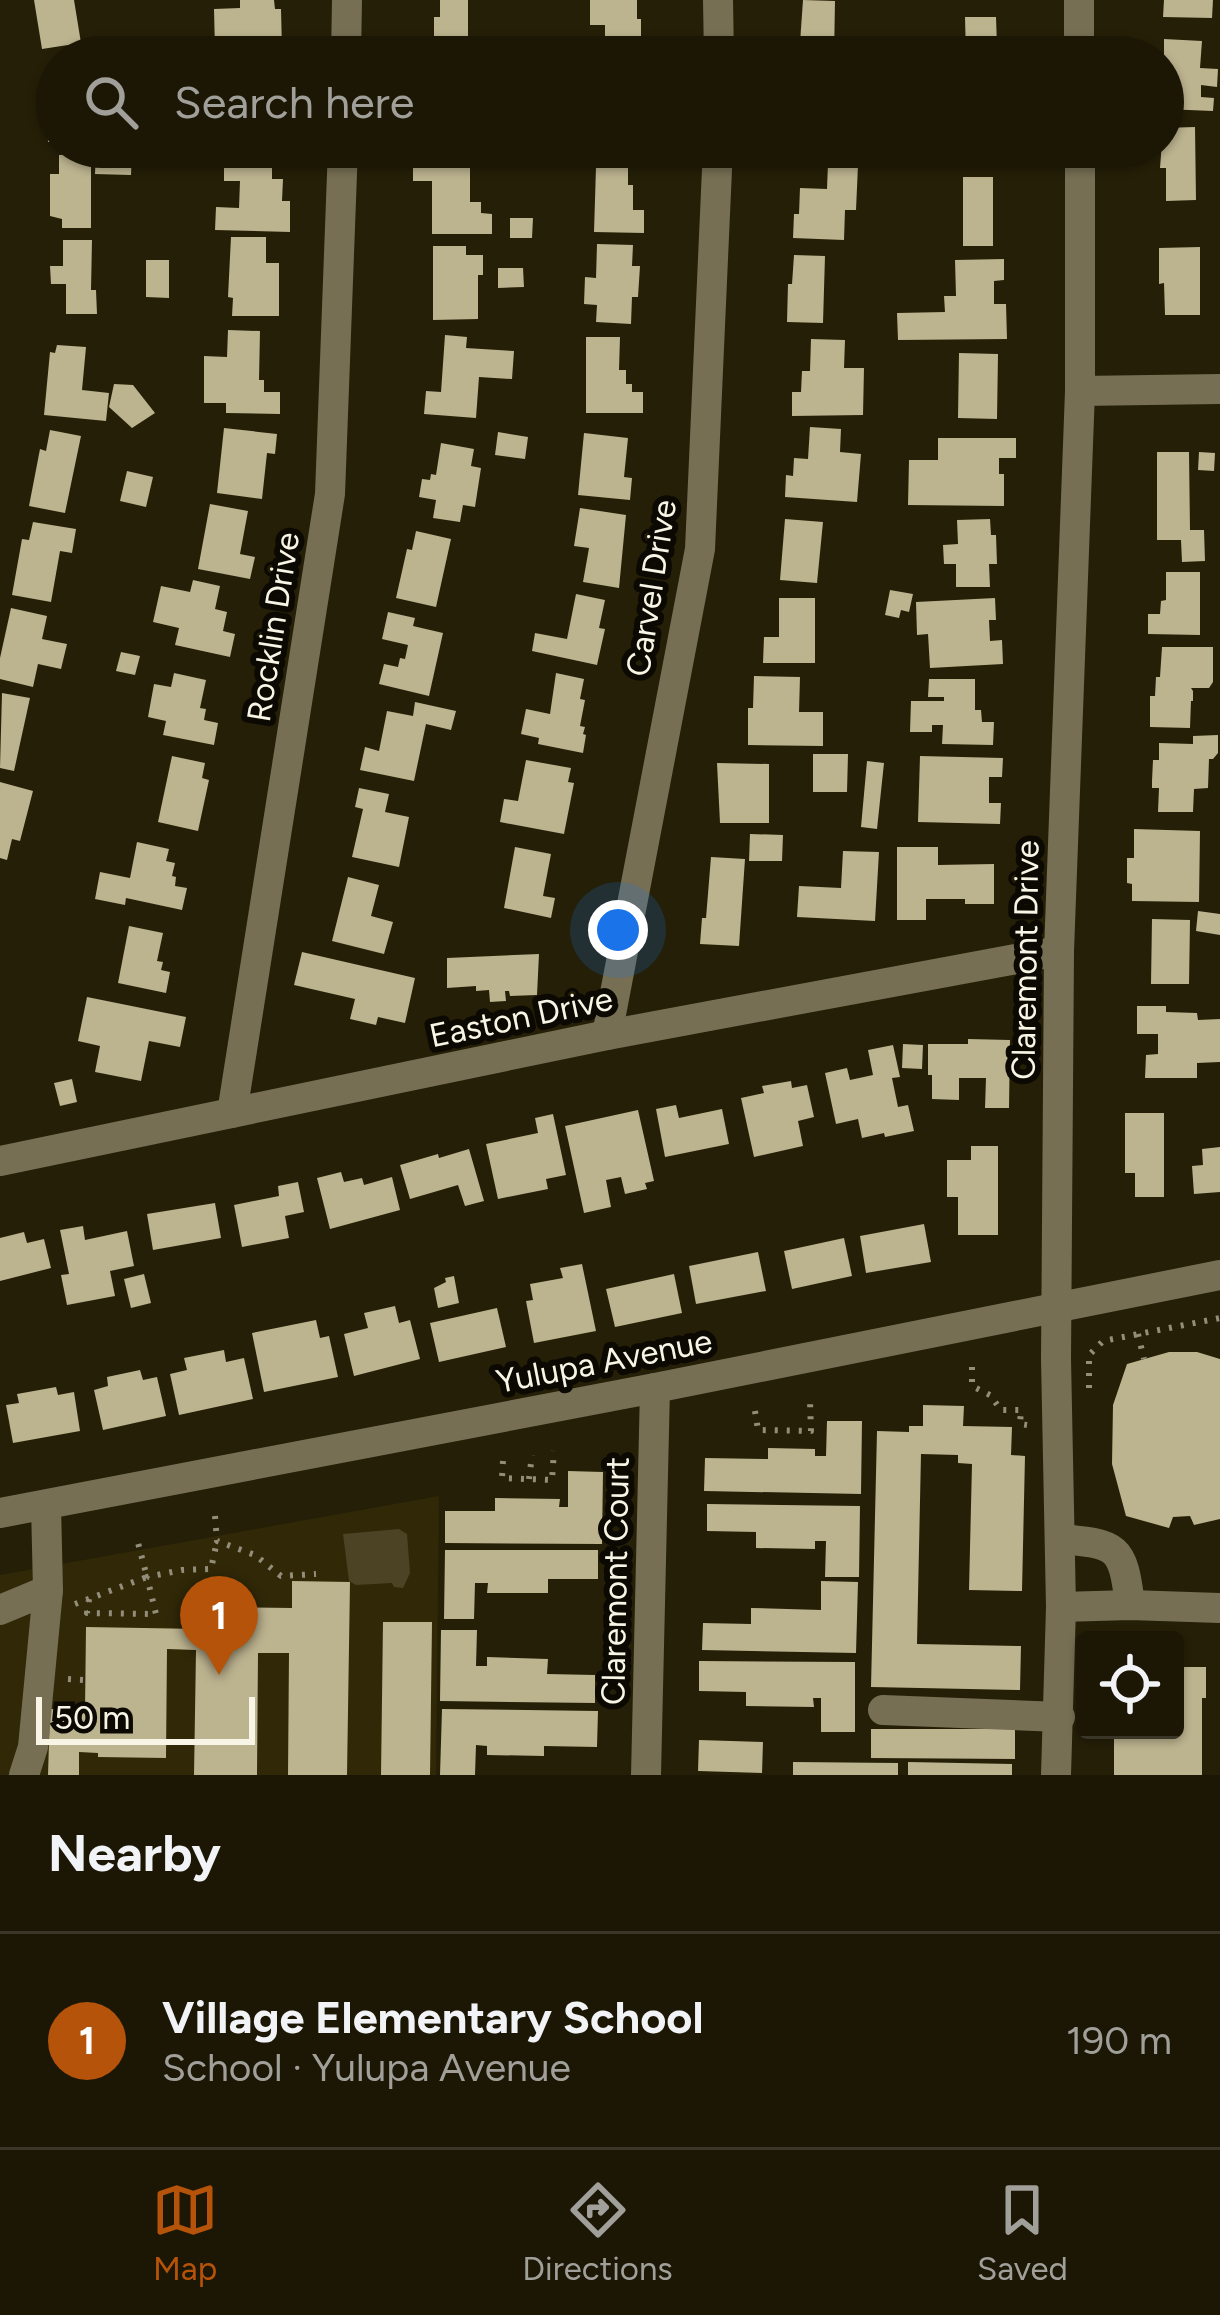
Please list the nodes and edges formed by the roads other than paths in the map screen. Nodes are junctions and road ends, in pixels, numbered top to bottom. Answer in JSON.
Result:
{"nodes":[{"id":1,"x":347,"y":0,"type":"edge"},
{"id":2,"x":718,"y":0,"type":"edge"},
{"id":3,"x":1079,"y":0,"type":"edge"},
{"id":4,"x":346,"y":36,"type":"edge"},
{"id":5,"x":719,"y":36,"type":"edge"},
{"id":6,"x":1079,"y":36,"type":"edge"},
{"id":7,"x":342,"y":168,"type":"edge"},
{"id":8,"x":717,"y":168,"type":"edge"},
{"id":9,"x":1080,"y":168,"type":"edge"},
{"id":10,"x":1220,"y":389,"type":"edge"},
{"id":11,"x":1080,"y":391,"type":"junction"},
{"id":12,"x":1059,"y":951,"type":"junction"},
{"id":13,"x":608,"y":1035,"type":"junction"},
{"id":14,"x":232,"y":1113,"type":"junction"},
{"id":15,"x":0,"y":1161,"type":"edge"},
{"id":16,"x":1220,"y":1275,"type":"edge"},
{"id":17,"x":1058,"y":1309,"type":"junction"},
{"id":18,"x":655,"y":1388,"type":"junction"},
{"id":19,"x":46,"y":1504,"type":"junction"},
{"id":20,"x":0,"y":1513,"type":"edge"},
{"id":21,"x":1060,"y":1540,"type":"junction"},
{"id":22,"x":57,"y":1599,"type":"junction"},
{"id":23,"x":1130,"y":1604,"type":"junction"},
{"id":24,"x":1061,"y":1607,"type":"junction"},
{"id":25,"x":1220,"y":1608,"type":"edge"},
{"id":26,"x":0,"y":1610,"type":"edge"},
{"id":27,"x":883,"y":1710,"type":"dead end"},
{"id":28,"x":1060,"y":1717,"type":"junction"},
{"id":29,"x":24,"y":1775,"type":"edge"},
{"id":30,"x":646,"y":1775,"type":"edge"},
{"id":31,"x":1056,"y":1775,"type":"edge"}],
"edges":[{"from":1,"to":4,"type":"street"},
{"from":2,"to":5,"type":"street"},
{"from":3,"to":6,"type":"street"},
{"from":7,"to":14,"type":"street","name":"Rocklin Drive"},
{"from":8,"to":13,"type":"street","name":"Carvel Drive"},
{"from":9,"to":11,"type":"street","name":"Claremont Drive"},
{"from":10,"to":11,"type":"street"},
{"from":11,"to":12,"type":"street","name":"Claremont Drive"},
{"from":12,"to":13,"type":"street","name":"Easton Drive"},
{"from":12,"to":17,"type":"street","name":"Claremont Drive"},
{"from":13,"to":14,"type":"street","name":"Easton Drive"},
{"from":14,"to":15,"type":"street","name":"Easton Drive"},
{"from":16,"to":17,"type":"street","name":"Yulupa Avenue"},
{"from":17,"to":18,"type":"street","name":"Yulupa Avenue"},
{"from":17,"to":21,"type":"street","name":"Claremont Drive"},
{"from":18,"to":19,"type":"street","name":"Yulupa Avenue"},
{"from":18,"to":30,"type":"street","name":"Claremont Court"},
{"from":19,"to":20,"type":"street","name":"Yulupa Avenue"},
{"from":19,"to":22,"type":"street"},
{"from":21,"to":23,"type":"street"},
{"from":21,"to":24,"type":"street","name":"Claremont Drive"},
{"from":22,"to":26,"type":"street"},
{"from":22,"to":29,"type":"street"},
{"from":23,"to":24,"type":"street"},
{"from":23,"to":25,"type":"street"},
{"from":24,"to":28,"type":"street","name":"Claremont Drive"},
{"from":27,"to":28,"type":"street"},
{"from":28,"to":31,"type":"street","name":"Claremont Drive"}]}
